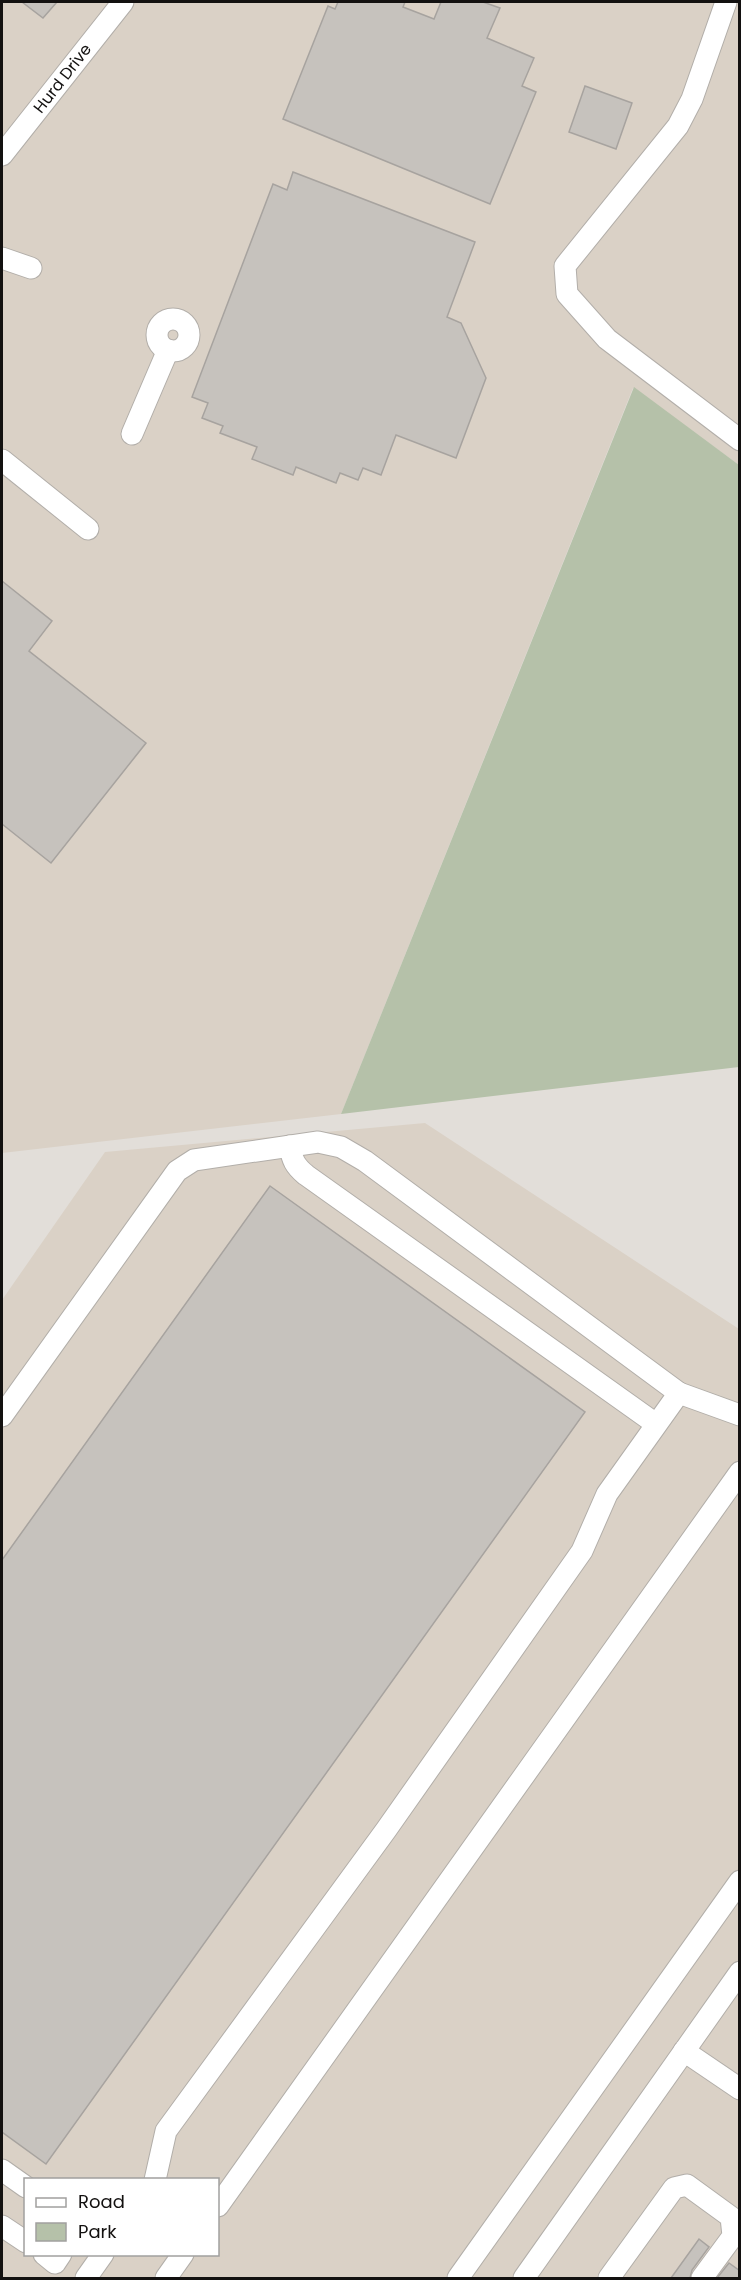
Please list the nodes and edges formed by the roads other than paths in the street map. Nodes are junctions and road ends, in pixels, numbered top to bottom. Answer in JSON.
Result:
{"nodes":[{"id":1,"x":123,"y":2,"type":"edge"},
{"id":2,"x":726,"y":2,"type":"edge"},
{"id":3,"x":2,"y":155,"type":"edge"},
{"id":4,"x":2,"y":258,"type":"edge"},
{"id":5,"x":32,"y":268,"type":"dead end"},
{"id":6,"x":168,"y":350,"type":"dead end"},
{"id":7,"x":132,"y":434,"type":"dead end"},
{"id":8,"x":740,"y":440,"type":"edge"},
{"id":9,"x":2,"y":460,"type":"edge"},
{"id":10,"x":88,"y":529,"type":"dead end"},
{"id":11,"x":290,"y":1146,"type":"junction"},
{"id":12,"x":679,"y":1393,"type":"junction"},
{"id":13,"x":740,"y":1415,"type":"edge"},
{"id":14,"x":2,"y":1416,"type":"edge"},
{"id":15,"x":656,"y":1424,"type":"junction"},
{"id":16,"x":740,"y":1472,"type":"edge"},
{"id":17,"x":740,"y":1881,"type":"edge"},
{"id":18,"x":740,"y":1972,"type":"edge"},
{"id":19,"x":684,"y":2051,"type":"junction"},
{"id":20,"x":740,"y":2089,"type":"edge"},
{"id":21,"x":2,"y":2170,"type":"edge"},
{"id":22,"x":155,"y":2178,"type":"edge"},
{"id":23,"x":24,"y":2186,"type":"edge"},
{"id":24,"x":219,"y":2205,"type":"edge"},
{"id":25,"x":2,"y":2226,"type":"edge"},
{"id":26,"x":24,"y":2241,"type":"edge"},
{"id":27,"x":46,"y":2256,"type":"edge"},
{"id":28,"x":60,"y":2256,"type":"edge"},
{"id":29,"x":102,"y":2256,"type":"edge"},
{"id":30,"x":182,"y":2256,"type":"edge"},
{"id":31,"x":86,"y":2278,"type":"edge"},
{"id":32,"x":166,"y":2278,"type":"edge"},
{"id":33,"x":458,"y":2278,"type":"edge"},
{"id":34,"x":524,"y":2278,"type":"edge"},
{"id":35,"x":609,"y":2278,"type":"edge"},
{"id":36,"x":702,"y":2278,"type":"edge"}],
"edges":[{"from":1,"to":3,"type":"street","name":"Hurd Drive"},
{"from":2,"to":8,"type":"street"},
{"from":4,"to":5,"type":"street"},
{"from":6,"to":7,"type":"street"},
{"from":9,"to":10,"type":"street"},
{"from":11,"to":12,"type":"street"},
{"from":11,"to":14,"type":"street"},
{"from":11,"to":15,"type":"street"},
{"from":12,"to":13,"type":"street"},
{"from":12,"to":15,"type":"street"},
{"from":15,"to":22,"type":"street"},
{"from":16,"to":24,"type":"street"},
{"from":17,"to":33,"type":"street"},
{"from":18,"to":19,"type":"street"},
{"from":19,"to":20,"type":"street"},
{"from":19,"to":34,"type":"street"},
{"from":21,"to":23,"type":"street"},
{"from":25,"to":26,"type":"street"},
{"from":27,"to":28,"type":"street"},
{"from":29,"to":31,"type":"street"},
{"from":30,"to":32,"type":"street"},
{"from":35,"to":36,"type":"street"}]}
